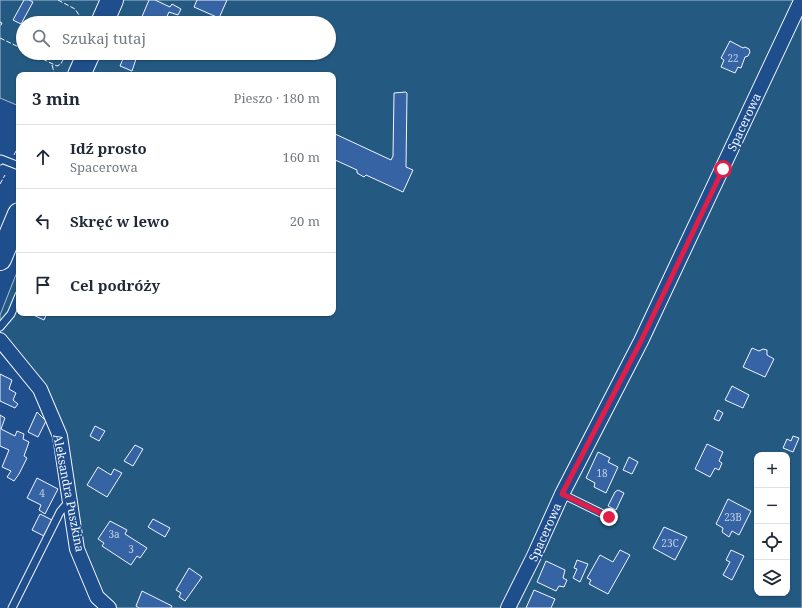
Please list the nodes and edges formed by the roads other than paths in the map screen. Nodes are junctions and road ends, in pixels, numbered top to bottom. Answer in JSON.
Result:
{"nodes":[{"id":1,"x":112,"y":0,"type":"edge"},
{"id":2,"x":800,"y":3,"type":"dead end"},
{"id":3,"x":105,"y":16,"type":"edge"},
{"id":4,"x":86,"y":60,"type":"edge"},
{"id":5,"x":80,"y":72,"type":"edge"},
{"id":6,"x":0,"y":161,"type":"edge"},
{"id":7,"x":16,"y":165,"type":"edge"},
{"id":8,"x":16,"y":221,"type":"edge"},
{"id":9,"x":0,"y":259,"type":"edge"},
{"id":10,"x":16,"y":302,"type":"edge"},
{"id":11,"x":0,"y":327,"type":"edge"},
{"id":12,"x":0,"y":340,"type":"edge"},
{"id":13,"x":562,"y":494,"type":"junction"},
{"id":14,"x":70,"y":499,"type":"junction"},
{"id":15,"x":609,"y":517,"type":"dead end"},
{"id":16,"x":12,"y":608,"type":"edge"},
{"id":17,"x":109,"y":608,"type":"edge"},
{"id":18,"x":508,"y":608,"type":"edge"}],
"edges":[{"from":1,"to":3,"type":"highway"},
{"from":2,"to":13,"type":"street","name":"Spacerowa"},
{"from":4,"to":5,"type":"highway"},
{"from":6,"to":7,"type":"lane"},
{"from":8,"to":9,"type":"highway"},
{"from":10,"to":11,"type":"lane"},
{"from":12,"to":14,"type":"street","name":"Aleksandra Puszkina"},
{"from":13,"to":15,"type":"lane"},
{"from":13,"to":18,"type":"street","name":"Spacerowa"},
{"from":14,"to":16,"type":"lane"},
{"from":14,"to":17,"type":"street","name":"Aleksandra Puszkina"}]}
